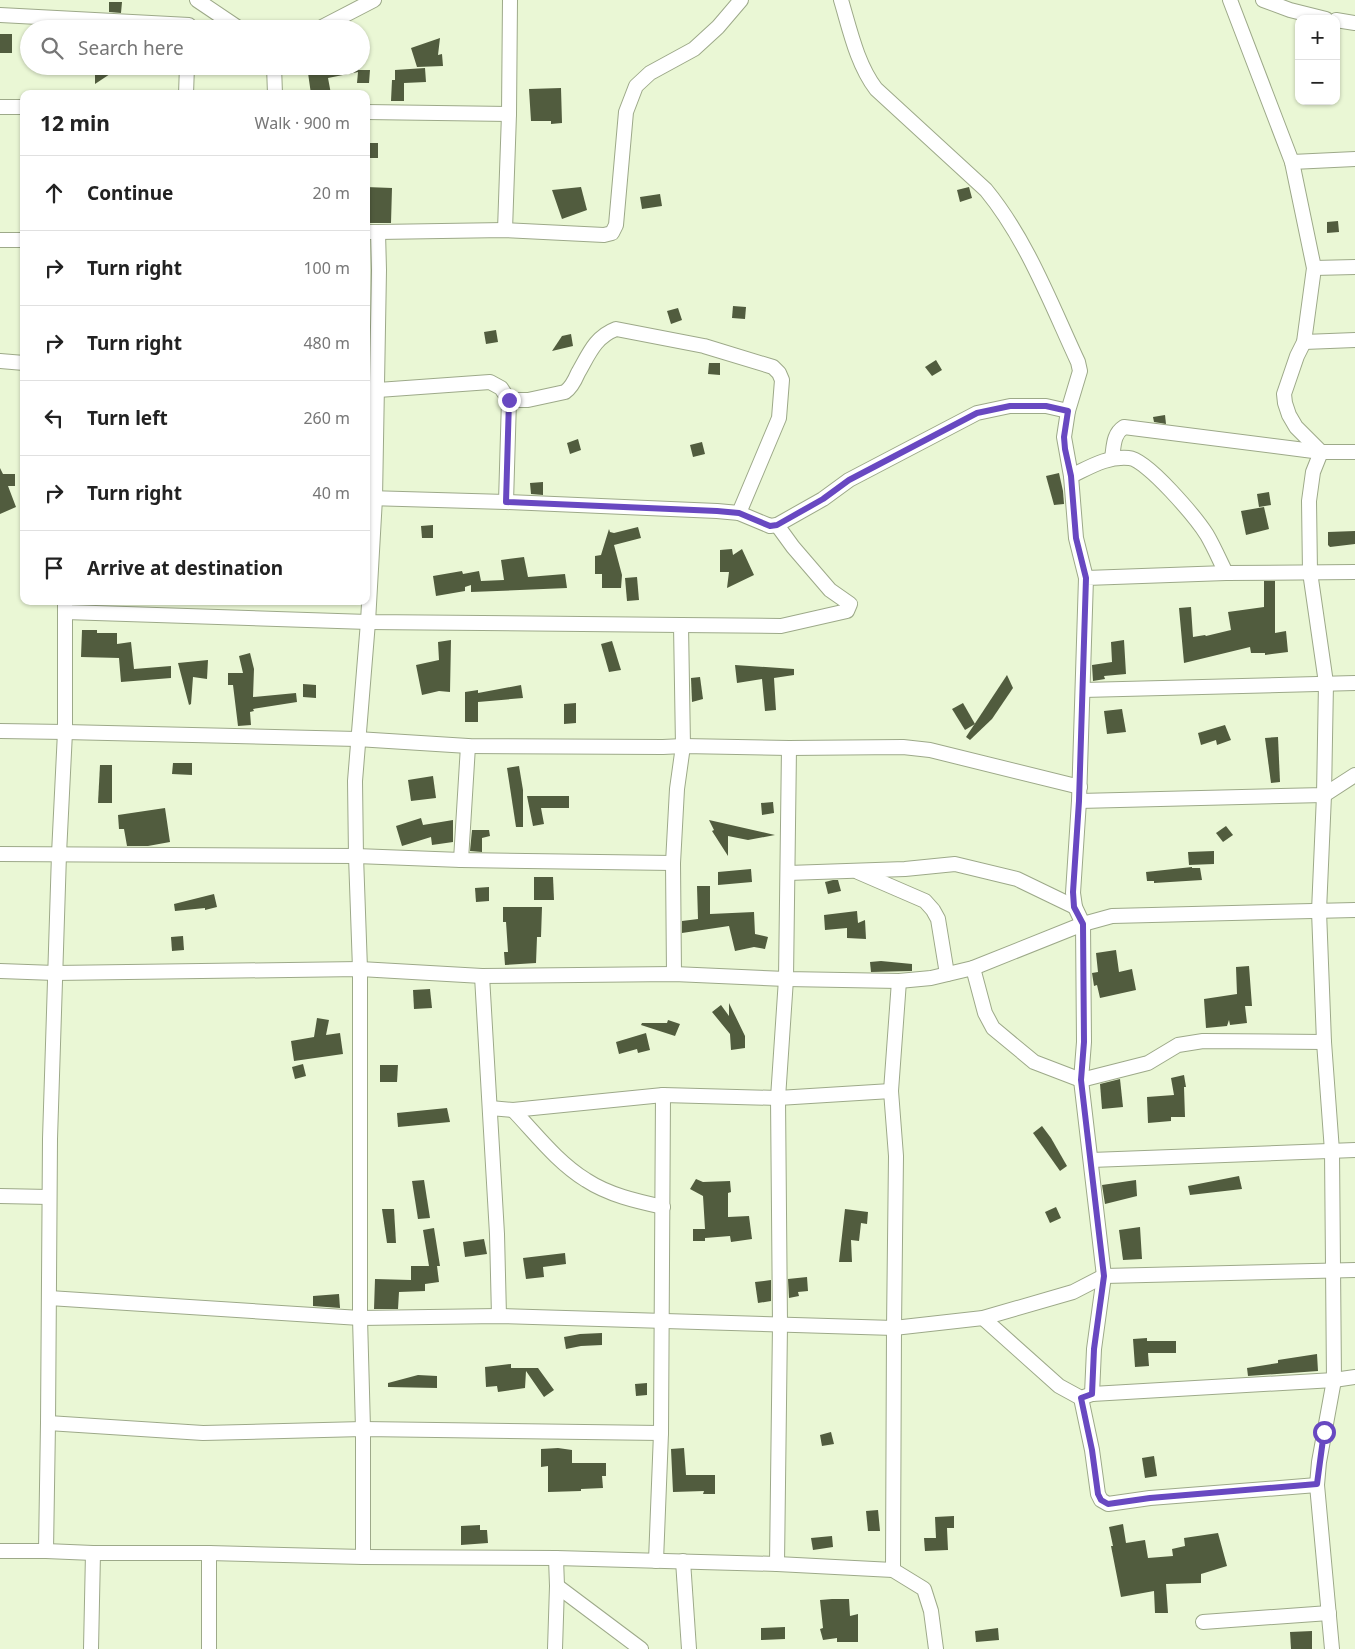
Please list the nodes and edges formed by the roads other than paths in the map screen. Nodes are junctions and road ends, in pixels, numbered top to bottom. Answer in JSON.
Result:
{"nodes":[{"id":1,"x":374,"y":0,"type":"edge"},
{"id":2,"x":510,"y":0,"type":"edge"},
{"id":3,"x":741,"y":0,"type":"edge"},
{"id":4,"x":840,"y":0,"type":"edge"},
{"id":5,"x":1230,"y":0,"type":"edge"},
{"id":6,"x":1263,"y":0,"type":"edge"},
{"id":7,"x":200,"y":2,"type":"edge"},
{"id":8,"x":1290,"y":5,"type":"edge"},
{"id":9,"x":0,"y":14,"type":"edge"},
{"id":10,"x":1316,"y":15,"type":"edge"},
{"id":11,"x":87,"y":20,"type":"edge"},
{"id":12,"x":192,"y":20,"type":"edge"},
{"id":13,"x":227,"y":20,"type":"edge"},
{"id":14,"x":335,"y":20,"type":"edge"},
{"id":15,"x":1340,"y":21,"type":"edge"},
{"id":16,"x":1355,"y":23,"type":"edge"},
{"id":17,"x":187,"y":75,"type":"edge"},
{"id":18,"x":274,"y":75,"type":"edge"},
{"id":19,"x":186,"y":90,"type":"edge"},
{"id":20,"x":274,"y":90,"type":"edge"},
{"id":21,"x":0,"y":107,"type":"edge"},
{"id":22,"x":20,"y":107,"type":"edge"},
{"id":23,"x":370,"y":112,"type":"edge"},
{"id":24,"x":509,"y":114,"type":"junction"},
{"id":25,"x":1355,"y":159,"type":"edge"},
{"id":26,"x":1292,"y":162,"type":"junction"},
{"id":27,"x":505,"y":230,"type":"junction"},
{"id":28,"x":372,"y":232,"type":"edge"},
{"id":29,"x":0,"y":240,"type":"edge"},
{"id":30,"x":20,"y":240,"type":"edge"},
{"id":31,"x":1355,"y":267,"type":"edge"},
{"id":32,"x":1314,"y":268,"type":"junction"},
{"id":33,"x":1355,"y":340,"type":"edge"},
{"id":34,"x":1304,"y":342,"type":"junction"},
{"id":35,"x":0,"y":361,"type":"edge"},
{"id":36,"x":20,"y":363,"type":"edge"},
{"id":37,"x":372,"y":390,"type":"edge"},
{"id":38,"x":509,"y":400,"type":"junction"},
{"id":39,"x":1068,"y":411,"type":"junction"},
{"id":40,"x":1321,"y":452,"type":"junction"},
{"id":41,"x":1355,"y":452,"type":"edge"},
{"id":42,"x":1112,"y":458,"type":"junction"},
{"id":43,"x":1071,"y":476,"type":"junction"},
{"id":44,"x":371,"y":498,"type":"edge"},
{"id":45,"x":506,"y":502,"type":"junction"},
{"id":46,"x":739,"y":513,"type":"junction"},
{"id":47,"x":777,"y":525,"type":"junction"},
{"id":48,"x":370,"y":539,"type":"edge"},
{"id":49,"x":1310,"y":572,"type":"junction"},
{"id":50,"x":1355,"y":572,"type":"edge"},
{"id":51,"x":1226,"y":573,"type":"junction"},
{"id":52,"x":1086,"y":578,"type":"junction"},
{"id":53,"x":368,"y":605,"type":"edge"},
{"id":54,"x":65,"y":606,"type":"edge"},
{"id":55,"x":368,"y":622,"type":"junction"},
{"id":56,"x":681,"y":625,"type":"junction"},
{"id":57,"x":1355,"y":682,"type":"edge"},
{"id":58,"x":1326,"y":683,"type":"junction"},
{"id":59,"x":1083,"y":690,"type":"junction"},
{"id":60,"x":0,"y":732,"type":"edge"},
{"id":61,"x":65,"y":732,"type":"junction"},
{"id":62,"x":358,"y":739,"type":"junction"},
{"id":63,"x":468,"y":746,"type":"junction"},
{"id":64,"x":683,"y":746,"type":"junction"},
{"id":65,"x":788,"y":748,"type":"junction"},
{"id":66,"x":1355,"y":775,"type":"edge"},
{"id":67,"x":1080,"y":787,"type":"junction"},
{"id":68,"x":1324,"y":796,"type":"junction"},
{"id":69,"x":1079,"y":801,"type":"junction"},
{"id":70,"x":0,"y":854,"type":"edge"},
{"id":71,"x":59,"y":854,"type":"junction"},
{"id":72,"x":356,"y":856,"type":"junction"},
{"id":73,"x":460,"y":860,"type":"junction"},
{"id":74,"x":674,"y":863,"type":"junction"},
{"id":75,"x":854,"y":871,"type":"junction"},
{"id":76,"x":788,"y":873,"type":"junction"},
{"id":77,"x":1074,"y":907,"type":"junction"},
{"id":78,"x":1355,"y":910,"type":"edge"},
{"id":79,"x":1319,"y":911,"type":"junction"},
{"id":80,"x":1083,"y":924,"type":"junction"},
{"id":81,"x":973,"y":968,"type":"junction"},
{"id":82,"x":360,"y":969,"type":"junction"},
{"id":83,"x":0,"y":971,"type":"edge"},
{"id":84,"x":55,"y":973,"type":"junction"},
{"id":85,"x":674,"y":974,"type":"junction"},
{"id":86,"x":947,"y":974,"type":"junction"},
{"id":87,"x":482,"y":976,"type":"junction"},
{"id":88,"x":786,"y":979,"type":"junction"},
{"id":89,"x":899,"y":980,"type":"junction"},
{"id":90,"x":1324,"y":1042,"type":"junction"},
{"id":91,"x":1081,"y":1080,"type":"junction"},
{"id":92,"x":891,"y":1091,"type":"junction"},
{"id":93,"x":663,"y":1095,"type":"junction"},
{"id":94,"x":778,"y":1098,"type":"junction"},
{"id":95,"x":490,"y":1108,"type":"junction"},
{"id":96,"x":513,"y":1110,"type":"junction"},
{"id":97,"x":1355,"y":1150,"type":"edge"},
{"id":98,"x":1332,"y":1151,"type":"junction"},
{"id":99,"x":1091,"y":1160,"type":"junction"},
{"id":100,"x":0,"y":1196,"type":"edge"},
{"id":101,"x":49,"y":1197,"type":"junction"},
{"id":102,"x":663,"y":1207,"type":"junction"},
{"id":103,"x":1355,"y":1270,"type":"edge"},
{"id":104,"x":1332,"y":1272,"type":"junction"},
{"id":105,"x":1104,"y":1276,"type":"junction"},
{"id":106,"x":49,"y":1298,"type":"junction"},
{"id":107,"x":499,"y":1316,"type":"junction"},
{"id":108,"x":360,"y":1318,"type":"junction"},
{"id":109,"x":983,"y":1318,"type":"junction"},
{"id":110,"x":662,"y":1320,"type":"junction"},
{"id":111,"x":780,"y":1324,"type":"junction"},
{"id":112,"x":894,"y":1328,"type":"junction"},
{"id":113,"x":1355,"y":1377,"type":"edge"},
{"id":114,"x":1334,"y":1380,"type":"junction"},
{"id":115,"x":1086,"y":1396,"type":"junction"},
{"id":116,"x":48,"y":1423,"type":"junction"},
{"id":117,"x":363,"y":1429,"type":"junction"},
{"id":118,"x":661,"y":1433,"type":"junction"},
{"id":119,"x":1317,"y":1484,"type":"junction"},
{"id":120,"x":46,"y":1550,"type":"junction"},
{"id":121,"x":0,"y":1551,"type":"edge"},
{"id":122,"x":93,"y":1553,"type":"junction"},
{"id":123,"x":209,"y":1553,"type":"junction"},
{"id":124,"x":363,"y":1557,"type":"junction"},
{"id":125,"x":556,"y":1558,"type":"junction"},
{"id":126,"x":656,"y":1561,"type":"junction"},
{"id":127,"x":683,"y":1561,"type":"junction"},
{"id":128,"x":777,"y":1564,"type":"junction"},
{"id":129,"x":893,"y":1570,"type":"junction"},
{"id":130,"x":557,"y":1586,"type":"junction"},
{"id":131,"x":1328,"y":1613,"type":"junction"},
{"id":132,"x":1204,"y":1622,"type":"dead end"},
{"id":133,"x":91,"y":1649,"type":"edge"},
{"id":134,"x":209,"y":1649,"type":"edge"},
{"id":135,"x":555,"y":1649,"type":"edge"},
{"id":136,"x":641,"y":1649,"type":"edge"},
{"id":137,"x":689,"y":1649,"type":"edge"},
{"id":138,"x":936,"y":1649,"type":"edge"},
{"id":139,"x":1332,"y":1649,"type":"edge"}],
"edges":[{"from":1,"to":14,"type":"street"},
{"from":2,"to":24,"type":"street"},
{"from":3,"to":27,"type":"street"},
{"from":4,"to":39,"type":"street"},
{"from":5,"to":26,"type":"street"},
{"from":6,"to":8,"type":"street"},
{"from":7,"to":12,"type":"street"},
{"from":7,"to":13,"type":"street"},
{"from":8,"to":10,"type":"street"},
{"from":9,"to":11,"type":"street"},
{"from":15,"to":16,"type":"street"},
{"from":17,"to":19,"type":"street"},
{"from":18,"to":20,"type":"street"},
{"from":21,"to":22,"type":"street"},
{"from":23,"to":24,"type":"street"},
{"from":24,"to":27,"type":"street"},
{"from":25,"to":26,"type":"street"},
{"from":26,"to":32,"type":"street"},
{"from":27,"to":28,"type":"street"},
{"from":28,"to":37,"type":"street"},
{"from":29,"to":30,"type":"street"},
{"from":31,"to":32,"type":"street"},
{"from":32,"to":34,"type":"street"},
{"from":33,"to":34,"type":"street"},
{"from":34,"to":40,"type":"street"},
{"from":35,"to":36,"type":"street"},
{"from":37,"to":38,"type":"street"},
{"from":37,"to":44,"type":"street"},
{"from":38,"to":45,"type":"street"},
{"from":38,"to":46,"type":"street"},
{"from":39,"to":43,"type":"street"},
{"from":39,"to":47,"type":"street"},
{"from":40,"to":41,"type":"street"},
{"from":40,"to":42,"type":"street"},
{"from":40,"to":49,"type":"street"},
{"from":42,"to":43,"type":"street"},
{"from":42,"to":51,"type":"street"},
{"from":43,"to":52,"type":"street"},
{"from":44,"to":45,"type":"street"},
{"from":44,"to":48,"type":"street"},
{"from":45,"to":46,"type":"street"},
{"from":46,"to":47,"type":"street"},
{"from":47,"to":56,"type":"street"},
{"from":49,"to":50,"type":"street"},
{"from":49,"to":51,"type":"street"},
{"from":49,"to":58,"type":"street"},
{"from":51,"to":52,"type":"street"},
{"from":52,"to":59,"type":"street"},
{"from":53,"to":55,"type":"street"},
{"from":54,"to":55,"type":"street"},
{"from":54,"to":61,"type":"street"},
{"from":55,"to":56,"type":"street"},
{"from":55,"to":62,"type":"street"},
{"from":56,"to":64,"type":"street"},
{"from":57,"to":58,"type":"street"},
{"from":58,"to":59,"type":"street"},
{"from":58,"to":68,"type":"street"},
{"from":59,"to":67,"type":"street"},
{"from":60,"to":61,"type":"street"},
{"from":61,"to":62,"type":"street"},
{"from":61,"to":71,"type":"street"},
{"from":62,"to":63,"type":"street"},
{"from":62,"to":72,"type":"street"},
{"from":63,"to":64,"type":"street"},
{"from":63,"to":73,"type":"street"},
{"from":64,"to":65,"type":"street"},
{"from":64,"to":74,"type":"street"},
{"from":65,"to":67,"type":"street"},
{"from":65,"to":76,"type":"street"},
{"from":66,"to":68,"type":"street"},
{"from":67,"to":69,"type":"street"},
{"from":68,"to":69,"type":"street"},
{"from":68,"to":79,"type":"street"},
{"from":69,"to":77,"type":"street"},
{"from":70,"to":71,"type":"street"},
{"from":71,"to":72,"type":"street"},
{"from":71,"to":84,"type":"street"},
{"from":72,"to":73,"type":"street"},
{"from":72,"to":82,"type":"street"},
{"from":73,"to":74,"type":"street"},
{"from":74,"to":85,"type":"street"},
{"from":75,"to":76,"type":"street"},
{"from":75,"to":77,"type":"street"},
{"from":75,"to":86,"type":"street"},
{"from":76,"to":88,"type":"street"},
{"from":77,"to":80,"type":"street"},
{"from":78,"to":79,"type":"street"},
{"from":79,"to":80,"type":"street"},
{"from":79,"to":90,"type":"street"},
{"from":80,"to":81,"type":"street"},
{"from":80,"to":91,"type":"street"},
{"from":81,"to":86,"type":"street"},
{"from":81,"to":91,"type":"street"},
{"from":82,"to":84,"type":"street"},
{"from":82,"to":87,"type":"street"},
{"from":82,"to":108,"type":"street"},
{"from":83,"to":84,"type":"street"},
{"from":84,"to":101,"type":"street"},
{"from":85,"to":87,"type":"street"},
{"from":85,"to":88,"type":"street"},
{"from":86,"to":89,"type":"street"},
{"from":87,"to":95,"type":"street"},
{"from":88,"to":89,"type":"street"},
{"from":88,"to":94,"type":"street"},
{"from":89,"to":92,"type":"street"},
{"from":90,"to":91,"type":"street"},
{"from":90,"to":98,"type":"street"},
{"from":91,"to":99,"type":"street"},
{"from":92,"to":94,"type":"street"},
{"from":92,"to":112,"type":"street"},
{"from":93,"to":94,"type":"street"},
{"from":93,"to":96,"type":"street"},
{"from":93,"to":102,"type":"street"},
{"from":94,"to":111,"type":"street"},
{"from":95,"to":96,"type":"street"},
{"from":95,"to":107,"type":"street"},
{"from":96,"to":102,"type":"street"},
{"from":97,"to":98,"type":"street"},
{"from":98,"to":99,"type":"street"},
{"from":98,"to":104,"type":"street"},
{"from":99,"to":105,"type":"street"},
{"from":100,"to":101,"type":"street"},
{"from":101,"to":106,"type":"street"},
{"from":102,"to":110,"type":"street"},
{"from":103,"to":104,"type":"street"},
{"from":104,"to":105,"type":"street"},
{"from":104,"to":114,"type":"street"},
{"from":105,"to":109,"type":"street"},
{"from":105,"to":115,"type":"street"},
{"from":106,"to":108,"type":"street"},
{"from":106,"to":116,"type":"street"},
{"from":107,"to":108,"type":"street"},
{"from":107,"to":110,"type":"street"},
{"from":108,"to":117,"type":"street"},
{"from":109,"to":112,"type":"street"},
{"from":109,"to":115,"type":"street"},
{"from":110,"to":111,"type":"street"},
{"from":110,"to":118,"type":"street"},
{"from":111,"to":112,"type":"street"},
{"from":111,"to":128,"type":"street"},
{"from":112,"to":129,"type":"street"},
{"from":113,"to":114,"type":"street"},
{"from":114,"to":115,"type":"street"},
{"from":114,"to":119,"type":"street"},
{"from":115,"to":119,"type":"street"},
{"from":116,"to":117,"type":"street"},
{"from":116,"to":120,"type":"street"},
{"from":117,"to":118,"type":"street"},
{"from":117,"to":124,"type":"street"},
{"from":118,"to":126,"type":"street"},
{"from":119,"to":131,"type":"street"},
{"from":120,"to":121,"type":"street"},
{"from":120,"to":122,"type":"street"},
{"from":122,"to":123,"type":"street"},
{"from":122,"to":133,"type":"street"},
{"from":123,"to":124,"type":"street"},
{"from":123,"to":134,"type":"street"},
{"from":124,"to":125,"type":"street"},
{"from":125,"to":126,"type":"street"},
{"from":125,"to":130,"type":"street"},
{"from":126,"to":127,"type":"street"},
{"from":127,"to":128,"type":"street"},
{"from":127,"to":137,"type":"street"},
{"from":128,"to":129,"type":"street"},
{"from":129,"to":138,"type":"street"},
{"from":130,"to":135,"type":"street"},
{"from":130,"to":136,"type":"street"},
{"from":131,"to":132,"type":"street"},
{"from":131,"to":139,"type":"street"}]}
